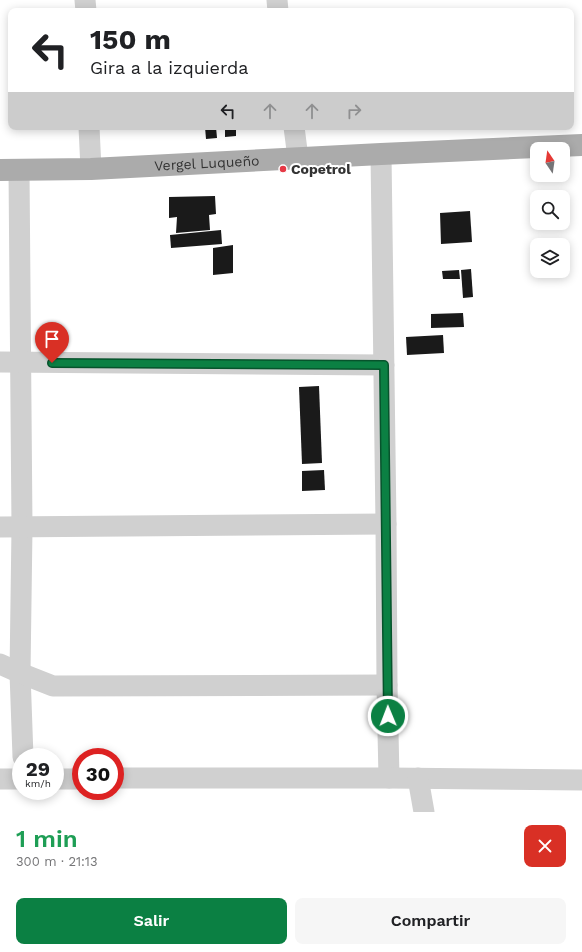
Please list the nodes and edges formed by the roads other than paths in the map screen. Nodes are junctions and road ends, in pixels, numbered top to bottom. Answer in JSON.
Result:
{"nodes":[{"id":1,"x":90,"y":130,"type":"edge"},
{"id":2,"x":294,"y":130,"type":"edge"},
{"id":3,"x":582,"y":145,"type":"edge"},
{"id":4,"x":381,"y":154,"type":"junction"},
{"id":5,"x":298,"y":158,"type":"junction"},
{"id":6,"x":91,"y":169,"type":"junction"},
{"id":7,"x":10,"y":170,"type":"edge"},
{"id":8,"x":0,"y":362,"type":"edge"},
{"id":9,"x":21,"y":363,"type":"junction"},
{"id":10,"x":384,"y":365,"type":"junction"},
{"id":11,"x":386,"y":524,"type":"junction"},
{"id":12,"x":0,"y":527,"type":"edge"},
{"id":13,"x":22,"y":528,"type":"junction"},
{"id":14,"x":0,"y":664,"type":"edge"},
{"id":15,"x":20,"y":673,"type":"junction"},
{"id":16,"x":387,"y":685,"type":"junction"},
{"id":17,"x":23,"y":748,"type":"edge"},
{"id":18,"x":124,"y":778,"type":"edge"},
{"id":19,"x":389,"y":778,"type":"junction"},
{"id":20,"x":418,"y":778,"type":"junction"},
{"id":21,"x":0,"y":779,"type":"edge"},
{"id":22,"x":12,"y":779,"type":"edge"},
{"id":23,"x":582,"y":780,"type":"edge"},
{"id":24,"x":424,"y":812,"type":"edge"}],
"edges":[{"from":1,"to":6,"type":"street"},
{"from":2,"to":5,"type":"street"},
{"from":3,"to":4,"type":"main road","name":"Vergel Luqueño"},
{"from":4,"to":5,"type":"main road","name":"Vergel Luqueño"},
{"from":4,"to":10,"type":"street"},
{"from":5,"to":6,"type":"main road","name":"Vergel Luqueño"},
{"from":6,"to":7,"type":"main road","name":"Vergel Luqueño"},
{"from":7,"to":9,"type":"street"},
{"from":8,"to":9,"type":"street"},
{"from":9,"to":10,"type":"street"},
{"from":9,"to":13,"type":"street"},
{"from":10,"to":11,"type":"street"},
{"from":11,"to":13,"type":"street"},
{"from":11,"to":16,"type":"street"},
{"from":12,"to":13,"type":"street"},
{"from":13,"to":15,"type":"street"},
{"from":14,"to":15,"type":"street"},
{"from":15,"to":16,"type":"street"},
{"from":15,"to":17,"type":"street"},
{"from":16,"to":19,"type":"street"},
{"from":18,"to":19,"type":"street"},
{"from":19,"to":20,"type":"street"},
{"from":20,"to":23,"type":"street"},
{"from":20,"to":24,"type":"street"},
{"from":21,"to":22,"type":"street"}]}
